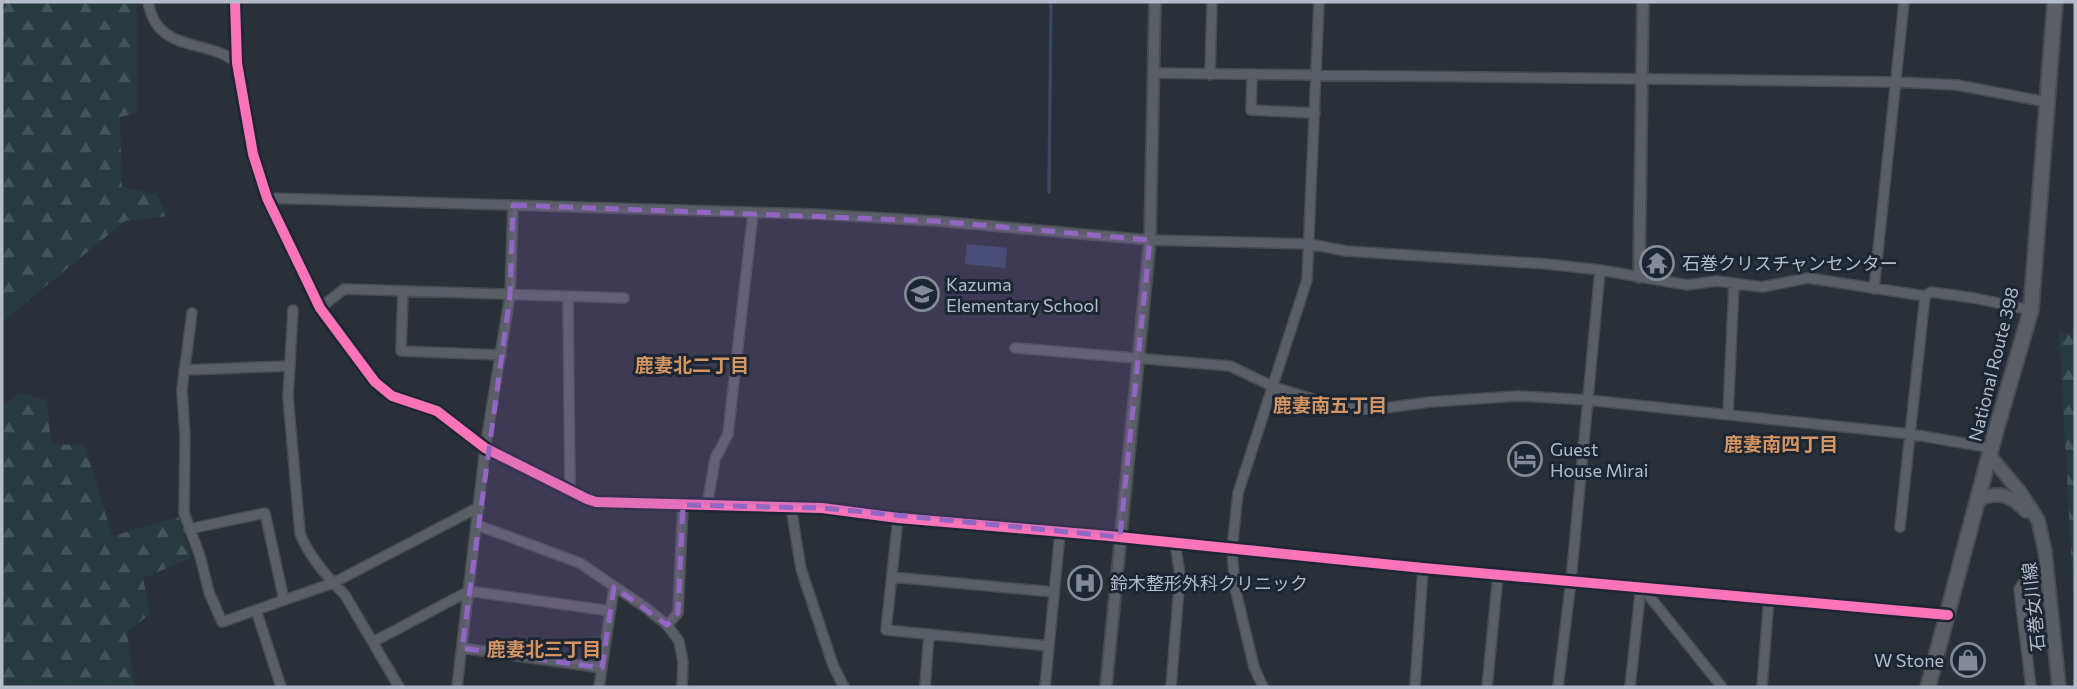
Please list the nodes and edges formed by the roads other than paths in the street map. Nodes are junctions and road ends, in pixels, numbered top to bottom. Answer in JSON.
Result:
{"nodes":[{"id":1,"x":148,"y":2,"type":"edge"},
{"id":2,"x":234,"y":2,"type":"edge"},
{"id":3,"x":1155,"y":2,"type":"edge"},
{"id":4,"x":1212,"y":2,"type":"edge"},
{"id":5,"x":1319,"y":2,"type":"edge"},
{"id":6,"x":1643,"y":2,"type":"edge"},
{"id":7,"x":1904,"y":2,"type":"edge"},
{"id":8,"x":2055,"y":2,"type":"edge"},
{"id":9,"x":237,"y":63,"type":"junction"},
{"id":10,"x":1153,"y":74,"type":"junction"},
{"id":11,"x":1210,"y":75,"type":"junction"},
{"id":12,"x":1252,"y":75,"type":"junction"},
{"id":13,"x":1316,"y":77,"type":"junction"},
{"id":14,"x":1643,"y":80,"type":"junction"},
{"id":15,"x":1896,"y":82,"type":"junction"},
{"id":16,"x":2047,"y":102,"type":"junction"},
{"id":17,"x":1315,"y":113,"type":"junction"},
{"id":18,"x":267,"y":198,"type":"junction"},
{"id":19,"x":513,"y":205,"type":"junction"},
{"id":20,"x":753,"y":213,"type":"junction"},
{"id":21,"x":1150,"y":240,"type":"junction"},
{"id":22,"x":1310,"y":244,"type":"junction"},
{"id":23,"x":1600,"y":270,"type":"junction"},
{"id":24,"x":1639,"y":277,"type":"junction"},
{"id":25,"x":1734,"y":284,"type":"junction"},
{"id":26,"x":1874,"y":289,"type":"junction"},
{"id":27,"x":403,"y":291,"type":"junction"},
{"id":28,"x":510,"y":295,"type":"junction"},
{"id":29,"x":1925,"y":296,"type":"junction"},
{"id":30,"x":568,"y":297,"type":"junction"},
{"id":31,"x":624,"y":298,"type":"dead end"},
{"id":32,"x":320,"y":308,"type":"junction"},
{"id":33,"x":293,"y":310,"type":"dead end"},
{"id":34,"x":2031,"y":310,"type":"junction"},
{"id":35,"x":192,"y":313,"type":"dead end"},
{"id":36,"x":1015,"y":348,"type":"dead end"},
{"id":37,"x":501,"y":355,"type":"junction"},
{"id":38,"x":1138,"y":358,"type":"junction"},
{"id":39,"x":290,"y":366,"type":"junction"},
{"id":40,"x":184,"y":370,"type":"junction"},
{"id":41,"x":1274,"y":387,"type":"junction"},
{"id":42,"x":1588,"y":400,"type":"junction"},
{"id":43,"x":1728,"y":414,"type":"junction"},
{"id":44,"x":1910,"y":433,"type":"junction"},
{"id":45,"x":485,"y":449,"type":"junction"},
{"id":46,"x":1991,"y":452,"type":"junction"},
{"id":47,"x":570,"y":491,"type":"junction"},
{"id":48,"x":1979,"y":499,"type":"junction"},
{"id":49,"x":683,"y":505,"type":"junction"},
{"id":50,"x":707,"y":506,"type":"junction"},
{"id":51,"x":479,"y":507,"type":"junction"},
{"id":52,"x":791,"y":507,"type":"junction"},
{"id":53,"x":898,"y":518,"type":"junction"},
{"id":54,"x":477,"y":525,"type":"junction"},
{"id":55,"x":1900,"y":527,"type":"dead end"},
{"id":56,"x":190,"y":530,"type":"junction"},
{"id":57,"x":1060,"y":533,"type":"junction"},
{"id":58,"x":2041,"y":534,"type":"junction"},
{"id":59,"x":1119,"y":537,"type":"junction"},
{"id":60,"x":1175,"y":543,"type":"junction"},
{"id":61,"x":1232,"y":550,"type":"junction"},
{"id":62,"x":1423,"y":568,"type":"junction"},
{"id":63,"x":1498,"y":575,"type":"junction"},
{"id":64,"x":892,"y":577,"type":"junction"},
{"id":65,"x":2048,"y":580,"type":"junction"},
{"id":66,"x":1571,"y":581,"type":"junction"},
{"id":67,"x":333,"y":583,"type":"junction"},
{"id":68,"x":1641,"y":586,"type":"junction"},
{"id":69,"x":614,"y":587,"type":"junction"},
{"id":70,"x":469,"y":591,"type":"junction"},
{"id":71,"x":1054,"y":592,"type":"junction"},
{"id":72,"x":1769,"y":598,"type":"junction"},
{"id":73,"x":284,"y":600,"type":"junction"},
{"id":74,"x":256,"y":610,"type":"junction"},
{"id":75,"x":610,"y":611,"type":"junction"},
{"id":76,"x":1948,"y":615,"type":"junction"},
{"id":77,"x":667,"y":625,"type":"junction"},
{"id":78,"x":929,"y":634,"type":"junction"},
{"id":79,"x":373,"y":642,"type":"junction"},
{"id":80,"x":1049,"y":646,"type":"junction"},
{"id":81,"x":462,"y":648,"type":"junction"},
{"id":82,"x":602,"y":668,"type":"junction"},
{"id":83,"x":281,"y":687,"type":"edge"},
{"id":84,"x":399,"y":687,"type":"edge"},
{"id":85,"x":457,"y":687,"type":"edge"},
{"id":86,"x":599,"y":687,"type":"edge"},
{"id":87,"x":682,"y":687,"type":"edge"},
{"id":88,"x":844,"y":687,"type":"edge"},
{"id":89,"x":925,"y":687,"type":"edge"},
{"id":90,"x":1045,"y":687,"type":"edge"},
{"id":91,"x":1106,"y":687,"type":"edge"},
{"id":92,"x":1171,"y":687,"type":"edge"},
{"id":93,"x":1263,"y":687,"type":"edge"},
{"id":94,"x":1415,"y":687,"type":"edge"},
{"id":95,"x":1487,"y":687,"type":"edge"},
{"id":96,"x":1558,"y":687,"type":"edge"},
{"id":97,"x":1630,"y":687,"type":"edge"},
{"id":98,"x":1722,"y":687,"type":"edge"},
{"id":99,"x":1762,"y":687,"type":"edge"},
{"id":100,"x":1928,"y":687,"type":"edge"},
{"id":101,"x":2031,"y":687,"type":"edge"},
{"id":102,"x":2059,"y":687,"type":"edge"}],
"edges":[{"from":1,"to":9,"type":"street"},
{"from":2,"to":9,"type":"street"},
{"from":3,"to":10,"type":"street"},
{"from":4,"to":11,"type":"street"},
{"from":5,"to":13,"type":"street"},
{"from":6,"to":14,"type":"street"},
{"from":7,"to":15,"type":"street"},
{"from":8,"to":16,"type":"highway","name":"National Route 398"},
{"from":9,"to":18,"type":"street"},
{"from":10,"to":11,"type":"street"},
{"from":10,"to":21,"type":"street"},
{"from":11,"to":12,"type":"street"},
{"from":12,"to":13,"type":"street"},
{"from":12,"to":17,"type":"street"},
{"from":13,"to":14,"type":"street"},
{"from":13,"to":17,"type":"street"},
{"from":14,"to":15,"type":"street"},
{"from":14,"to":24,"type":"street"},
{"from":15,"to":16,"type":"street"},
{"from":15,"to":26,"type":"street"},
{"from":16,"to":34,"type":"highway","name":"National Route 398"},
{"from":17,"to":22,"type":"street"},
{"from":18,"to":19,"type":"street"},
{"from":18,"to":32,"type":"street"},
{"from":19,"to":20,"type":"street"},
{"from":19,"to":28,"type":"street"},
{"from":20,"to":21,"type":"street"},
{"from":20,"to":50,"type":"street"},
{"from":21,"to":22,"type":"street"},
{"from":21,"to":38,"type":"street"},
{"from":22,"to":23,"type":"street"},
{"from":22,"to":41,"type":"street"},
{"from":23,"to":24,"type":"street"},
{"from":23,"to":42,"type":"street"},
{"from":24,"to":25,"type":"street"},
{"from":25,"to":26,"type":"street"},
{"from":25,"to":43,"type":"street"},
{"from":26,"to":29,"type":"street"},
{"from":27,"to":28,"type":"street"},
{"from":27,"to":32,"type":"street"},
{"from":27,"to":37,"type":"street"},
{"from":28,"to":30,"type":"street"},
{"from":28,"to":37,"type":"street"},
{"from":29,"to":34,"type":"street"},
{"from":29,"to":44,"type":"street"},
{"from":30,"to":31,"type":"street"},
{"from":30,"to":47,"type":"street"},
{"from":32,"to":45,"type":"street"},
{"from":33,"to":39,"type":"street"},
{"from":34,"to":46,"type":"highway","name":"National Route 398"},
{"from":35,"to":40,"type":"street"},
{"from":36,"to":38,"type":"street"},
{"from":37,"to":45,"type":"street"},
{"from":38,"to":41,"type":"street"},
{"from":38,"to":59,"type":"street"},
{"from":39,"to":40,"type":"street"},
{"from":39,"to":67,"type":"street"},
{"from":40,"to":56,"type":"street"},
{"from":41,"to":42,"type":"street"},
{"from":41,"to":61,"type":"street"},
{"from":42,"to":43,"type":"street"},
{"from":42,"to":66,"type":"street"},
{"from":43,"to":44,"type":"street"},
{"from":44,"to":46,"type":"street"},
{"from":44,"to":55,"type":"street"},
{"from":45,"to":47,"type":"street"},
{"from":45,"to":51,"type":"street"},
{"from":46,"to":48,"type":"highway","name":"National Route 398"},
{"from":46,"to":58,"type":"main road","name":"石巻女川線"},
{"from":47,"to":49,"type":"street"},
{"from":48,"to":58,"type":"main road"},
{"from":48,"to":76,"type":"highway","name":"National Route 398"},
{"from":49,"to":50,"type":"street"},
{"from":49,"to":77,"type":"street"},
{"from":50,"to":52,"type":"street"},
{"from":51,"to":54,"type":"street"},
{"from":51,"to":67,"type":"street"},
{"from":52,"to":53,"type":"street"},
{"from":52,"to":88,"type":"street"},
{"from":53,"to":57,"type":"street"},
{"from":53,"to":64,"type":"street"},
{"from":54,"to":69,"type":"street"},
{"from":54,"to":70,"type":"street"},
{"from":56,"to":73,"type":"street"},
{"from":56,"to":74,"type":"street"},
{"from":57,"to":59,"type":"street"},
{"from":57,"to":71,"type":"street"},
{"from":58,"to":65,"type":"main road","name":"石巻女川線"},
{"from":59,"to":60,"type":"street"},
{"from":59,"to":91,"type":"street"},
{"from":60,"to":61,"type":"street"},
{"from":60,"to":92,"type":"street"},
{"from":61,"to":62,"type":"street"},
{"from":61,"to":93,"type":"street"},
{"from":62,"to":63,"type":"street"},
{"from":62,"to":94,"type":"street"},
{"from":63,"to":66,"type":"street"},
{"from":63,"to":95,"type":"street"},
{"from":64,"to":71,"type":"street"},
{"from":64,"to":78,"type":"street"},
{"from":65,"to":101,"type":"street"},
{"from":65,"to":102,"type":"main road","name":"石巻女川線"},
{"from":66,"to":68,"type":"street"},
{"from":66,"to":96,"type":"street"},
{"from":67,"to":73,"type":"street"},
{"from":67,"to":79,"type":"street"},
{"from":68,"to":72,"type":"street"},
{"from":68,"to":97,"type":"street"},
{"from":68,"to":98,"type":"street"},
{"from":69,"to":75,"type":"street"},
{"from":69,"to":77,"type":"street"},
{"from":70,"to":75,"type":"street"},
{"from":70,"to":79,"type":"street"},
{"from":70,"to":81,"type":"street"},
{"from":71,"to":80,"type":"street"},
{"from":72,"to":76,"type":"street"},
{"from":72,"to":99,"type":"street"},
{"from":73,"to":74,"type":"street"},
{"from":74,"to":83,"type":"street"},
{"from":75,"to":82,"type":"street"},
{"from":76,"to":100,"type":"highway","name":"National Route 398"},
{"from":77,"to":87,"type":"street"},
{"from":78,"to":80,"type":"street"},
{"from":78,"to":89,"type":"street"},
{"from":79,"to":84,"type":"street"},
{"from":80,"to":90,"type":"street"},
{"from":81,"to":82,"type":"street"},
{"from":81,"to":85,"type":"street"},
{"from":82,"to":86,"type":"street"}]}
